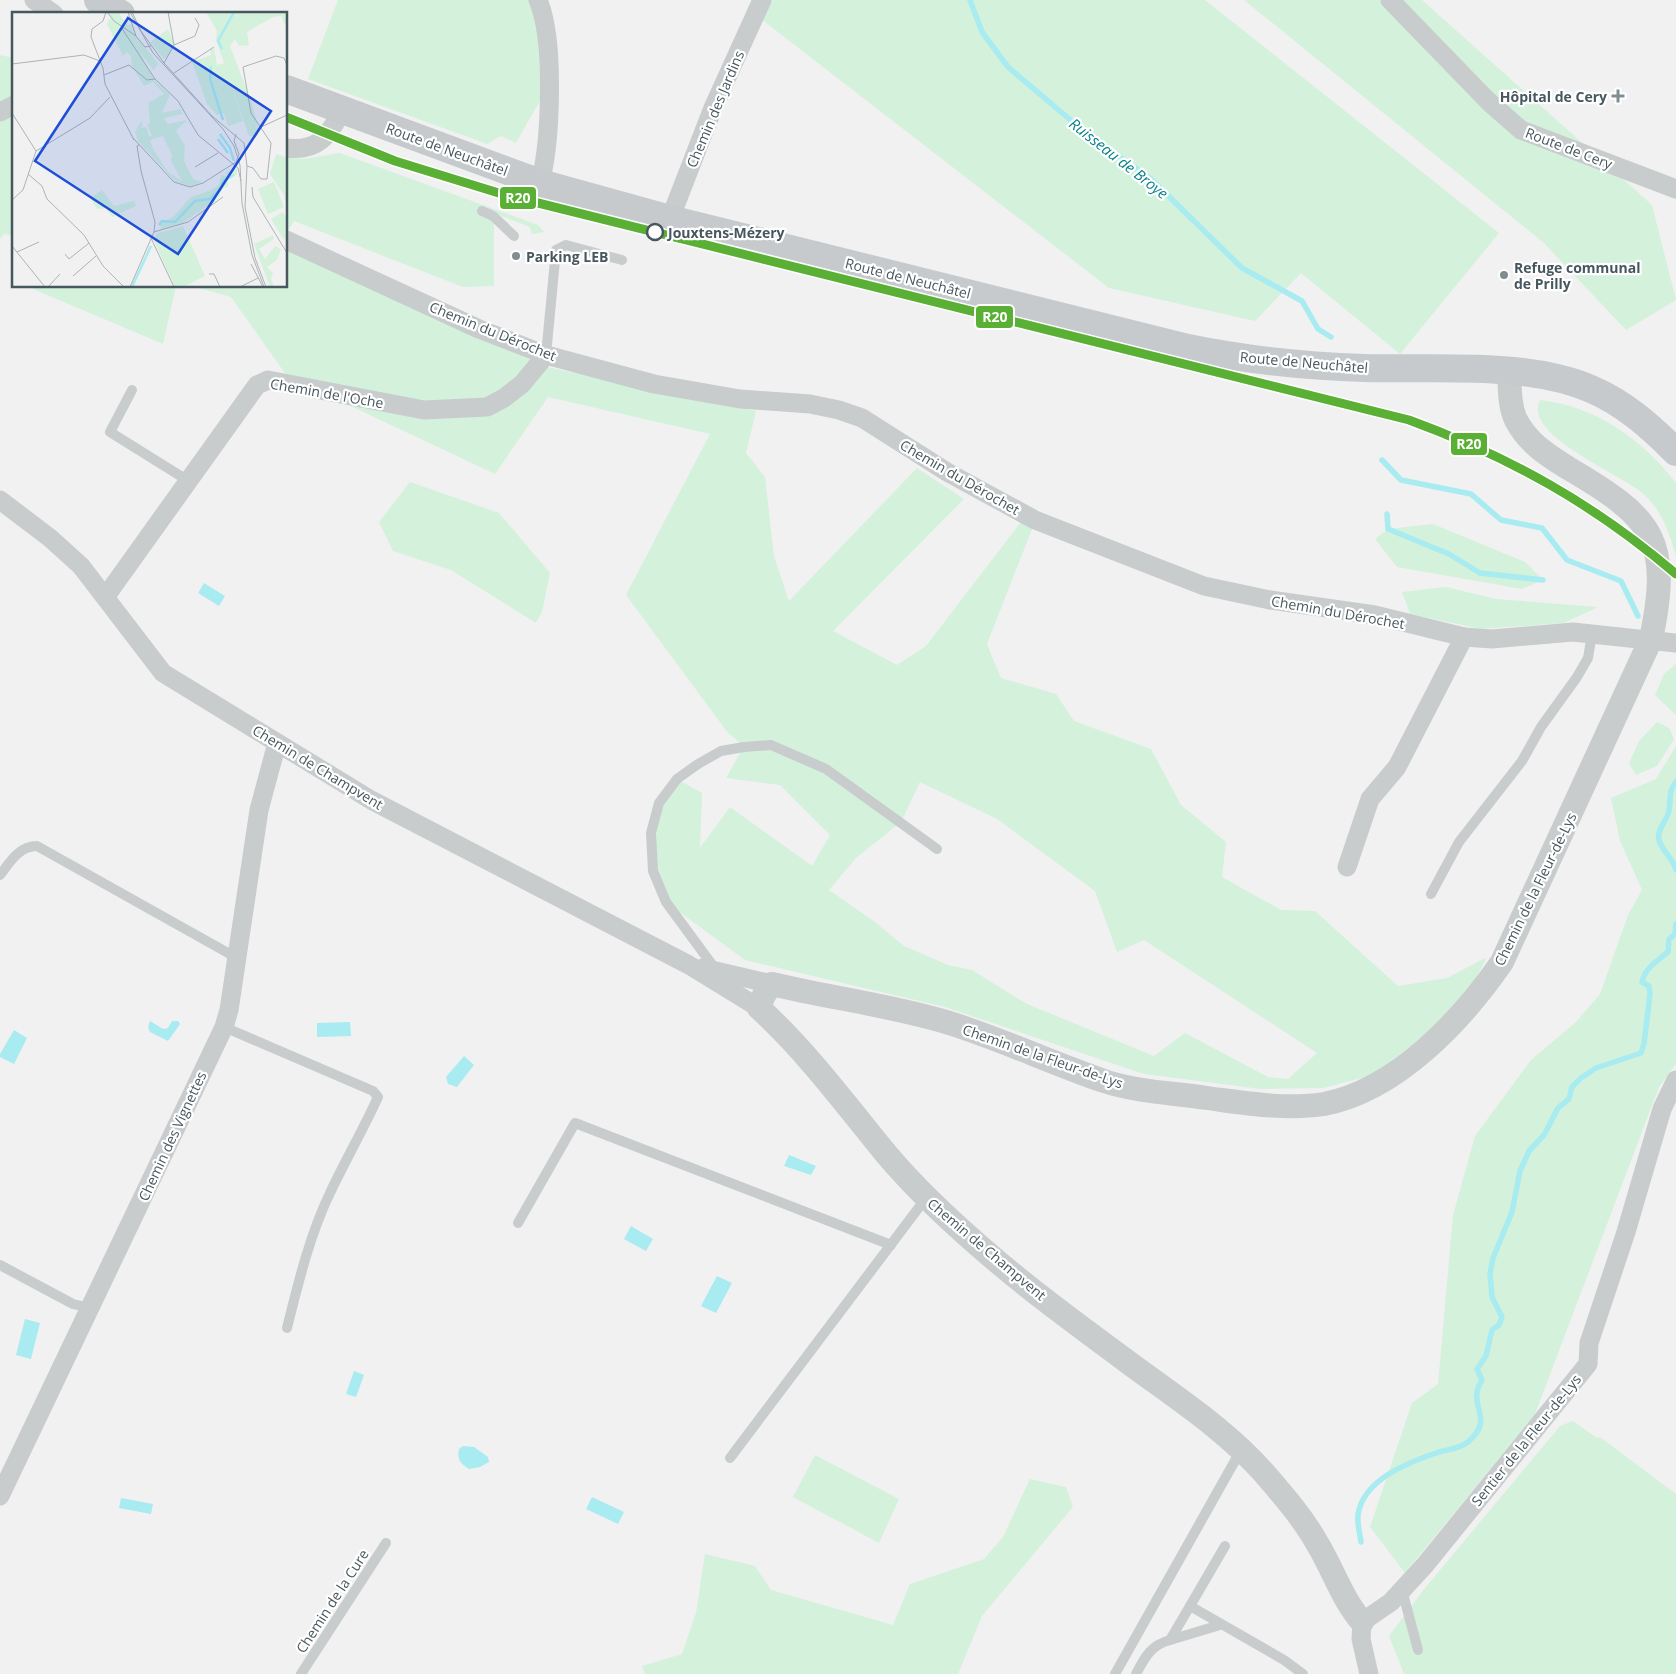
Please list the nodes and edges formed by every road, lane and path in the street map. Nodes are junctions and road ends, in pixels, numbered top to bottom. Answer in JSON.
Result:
{"nodes":[{"id":1,"x":34,"y":0,"type":"edge"},
{"id":2,"x":98,"y":0,"type":"edge"},
{"id":3,"x":538,"y":0,"type":"edge"},
{"id":4,"x":762,"y":0,"type":"edge"},
{"id":5,"x":1390,"y":0,"type":"edge"},
{"id":6,"x":51,"y":12,"type":"edge"},
{"id":7,"x":119,"y":12,"type":"edge"},
{"id":8,"x":288,"y":90,"type":"edge"},
{"id":9,"x":12,"y":106,"type":"edge"},
{"id":10,"x":342,"y":111,"type":"junction"},
{"id":11,"x":0,"y":112,"type":"edge"},
{"id":12,"x":0,"y":118,"type":"edge"},
{"id":13,"x":12,"y":122,"type":"edge"},
{"id":14,"x":288,"y":148,"type":"edge"},
{"id":15,"x":540,"y":183,"type":"junction"},
{"id":16,"x":1676,"y":189,"type":"edge"},
{"id":17,"x":482,"y":211,"type":"dead end"},
{"id":18,"x":670,"y":219,"type":"junction"},
{"id":19,"x":514,"y":236,"type":"dead end"},
{"id":20,"x":288,"y":241,"type":"edge"},
{"id":21,"x":622,"y":260,"type":"dead end"},
{"id":22,"x":546,"y":356,"type":"junction"},
{"id":23,"x":1509,"y":371,"type":"junction"},
{"id":24,"x":132,"y":390,"type":"dead end"},
{"id":25,"x":1676,"y":452,"type":"edge"},
{"id":26,"x":187,"y":480,"type":"junction"},
{"id":27,"x":2,"y":504,"type":"edge"},
{"id":28,"x":106,"y":596,"type":"junction"},
{"id":29,"x":1592,"y":634,"type":"junction"},
{"id":30,"x":1464,"y":637,"type":"junction"},
{"id":31,"x":1651,"y":639,"type":"junction"},
{"id":32,"x":1676,"y":643,"type":"edge"},
{"id":33,"x":277,"y":743,"type":"junction"},
{"id":34,"x":936,"y":849,"type":"dead end"},
{"id":35,"x":1347,"y":867,"type":"dead end"},
{"id":36,"x":0,"y":875,"type":"edge"},
{"id":37,"x":1431,"y":894,"type":"dead end"},
{"id":38,"x":237,"y":958,"type":"junction"},
{"id":39,"x":689,"y":965,"type":"junction"},
{"id":40,"x":717,"y":970,"type":"junction"},
{"id":41,"x":772,"y":984,"type":"junction"},
{"id":42,"x":759,"y":1008,"type":"junction"},
{"id":43,"x":224,"y":1027,"type":"junction"},
{"id":44,"x":1676,"y":1080,"type":"edge"},
{"id":45,"x":926,"y":1198,"type":"junction"},
{"id":46,"x":518,"y":1223,"type":"dead end"},
{"id":47,"x":892,"y":1245,"type":"junction"},
{"id":48,"x":0,"y":1265,"type":"edge"},
{"id":49,"x":90,"y":1308,"type":"junction"},
{"id":50,"x":288,"y":1328,"type":"dead end"},
{"id":51,"x":1244,"y":1452,"type":"junction"},
{"id":52,"x":730,"y":1458,"type":"dead end"},
{"id":53,"x":0,"y":1496,"type":"edge"},
{"id":54,"x":386,"y":1543,"type":"dead end"},
{"id":55,"x":1225,"y":1546,"type":"dead end"},
{"id":56,"x":1402,"y":1590,"type":"junction"},
{"id":57,"x":1190,"y":1606,"type":"junction"},
{"id":58,"x":1362,"y":1622,"type":"junction"},
{"id":59,"x":1220,"y":1625,"type":"junction"},
{"id":60,"x":1170,"y":1640,"type":"junction"},
{"id":61,"x":1418,"y":1650,"type":"dead end"},
{"id":62,"x":301,"y":1674,"type":"edge"},
{"id":63,"x":1115,"y":1674,"type":"edge"},
{"id":64,"x":1136,"y":1674,"type":"edge"},
{"id":65,"x":1303,"y":1674,"type":"edge"},
{"id":66,"x":1369,"y":1674,"type":"edge"}],
"edges":[{"from":1,"to":6,"type":"street"},
{"from":2,"to":7,"type":"main road"},
{"from":3,"to":15,"type":"street"},
{"from":4,"to":18,"type":"street","name":"Chemin des Jardins"},
{"from":5,"to":16,"type":"street","name":"Route de Cery"},
{"from":8,"to":10,"type":"main road","name":"Route de Neuchâtel"},
{"from":9,"to":11,"type":"street"},
{"from":10,"to":14,"type":"street"},
{"from":10,"to":15,"type":"main road","name":"Route de Neuchâtel"},
{"from":12,"to":13,"type":"street"},
{"from":15,"to":18,"type":"main road","name":"Route de Neuchâtel"},
{"from":17,"to":19,"type":"lane"},
{"from":18,"to":23,"type":"main road","name":"Route de Neuchâtel"},
{"from":20,"to":22,"type":"street","name":"Chemin du Dérochet"},
{"from":21,"to":22,"type":"lane"},
{"from":22,"to":26,"type":"street","name":"Chemin de l'Oche"},
{"from":22,"to":30,"type":"street","name":"Chemin du Dérochet"},
{"from":23,"to":25,"type":"main road","name":"Route de Neuchâtel"},
{"from":23,"to":31,"type":"street","name":"Chemin de la Fleur-de-Lys"},
{"from":24,"to":26,"type":"lane"},
{"from":26,"to":28,"type":"street","name":"Chemin de l'Oche"},
{"from":27,"to":28,"type":"street","name":"Chemin de Champvent"},
{"from":28,"to":33,"type":"street","name":"Chemin de Champvent"},
{"from":29,"to":30,"type":"street","name":"Chemin du Dérochet"},
{"from":29,"to":31,"type":"street","name":"Chemin du Dérochet"},
{"from":29,"to":37,"type":"lane"},
{"from":30,"to":35,"type":"street"},
{"from":31,"to":32,"type":"street","name":"Chemin du Dérochet"},
{"from":31,"to":41,"type":"street","name":"Chemin de la Fleur-de-Lys"},
{"from":33,"to":38,"type":"street","name":"Chemin des Vignettes"},
{"from":33,"to":39,"type":"street","name":"Chemin de Champvent"},
{"from":34,"to":40,"type":"lane"},
{"from":36,"to":38,"type":"lane"},
{"from":38,"to":43,"type":"street","name":"Chemin des Vignettes"},
{"from":39,"to":40,"type":"street","name":"Chemin de Champvent"},
{"from":39,"to":42,"type":"street","name":"Chemin de Champvent"},
{"from":40,"to":41,"type":"street","name":"Chemin de Champvent"},
{"from":41,"to":42,"type":"street"},
{"from":42,"to":45,"type":"street","name":"Chemin de Champvent"},
{"from":43,"to":49,"type":"street","name":"Chemin des Vignettes"},
{"from":43,"to":50,"type":"lane"},
{"from":44,"to":56,"type":"street","name":"Sentier de la Fleur-de-Lys"},
{"from":45,"to":47,"type":"lane"},
{"from":45,"to":51,"type":"street","name":"Chemin de Champvent"},
{"from":46,"to":47,"type":"lane"},
{"from":47,"to":52,"type":"lane"},
{"from":48,"to":49,"type":"lane"},
{"from":49,"to":53,"type":"street","name":"Chemin des Vignettes"},
{"from":51,"to":58,"type":"street","name":"Chemin de Champvent"},
{"from":51,"to":63,"type":"lane"},
{"from":54,"to":62,"type":"lane","name":"Chemin de la Cure"},
{"from":55,"to":57,"type":"lane"},
{"from":56,"to":58,"type":"street","name":"Sentier de la Fleur-de-Lys"},
{"from":56,"to":61,"type":"lane"},
{"from":57,"to":59,"type":"lane"},
{"from":57,"to":60,"type":"lane"},
{"from":58,"to":66,"type":"street"},
{"from":59,"to":60,"type":"lane"},
{"from":59,"to":65,"type":"lane"},
{"from":60,"to":64,"type":"lane"}]}
